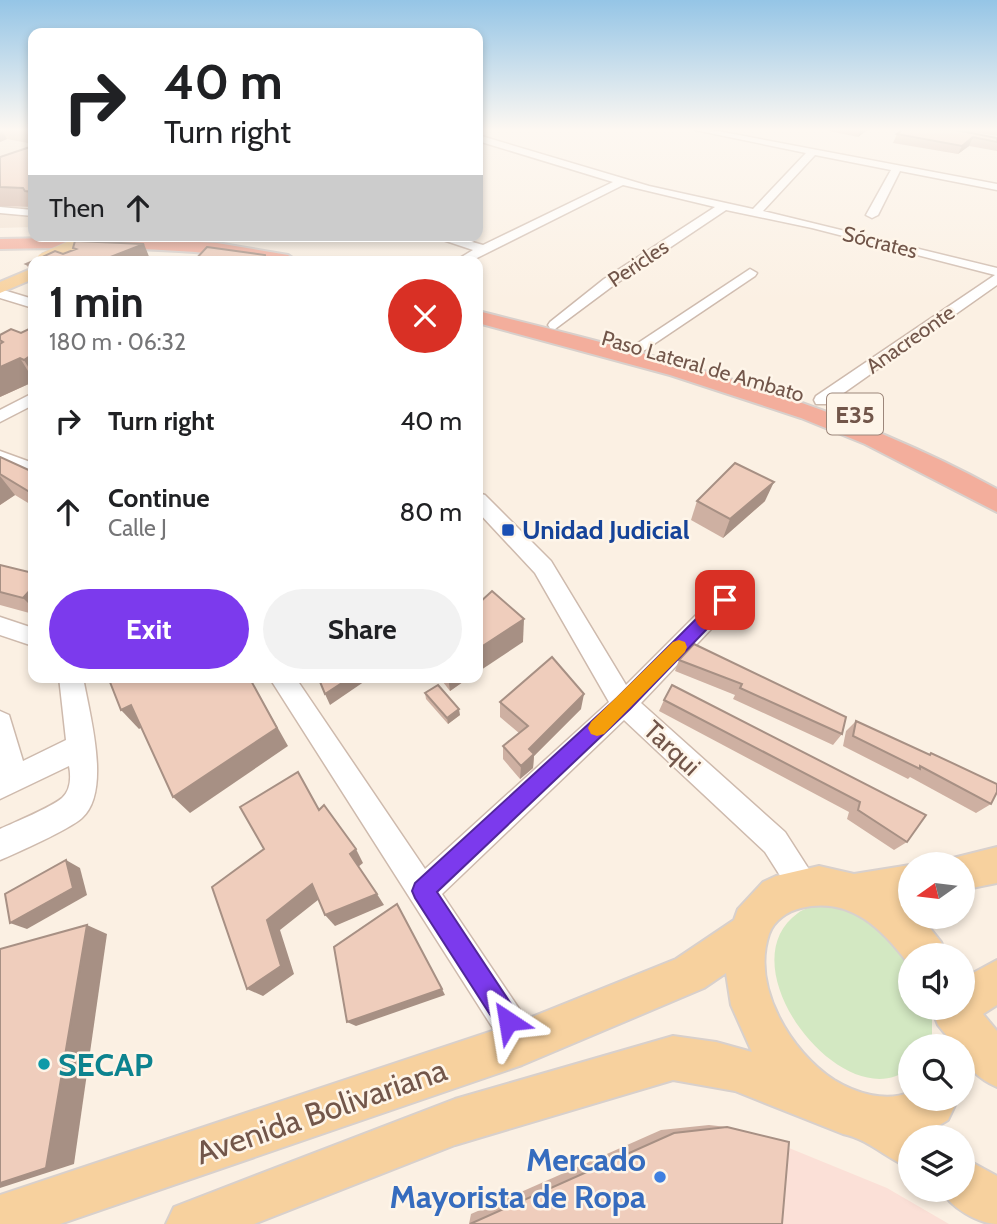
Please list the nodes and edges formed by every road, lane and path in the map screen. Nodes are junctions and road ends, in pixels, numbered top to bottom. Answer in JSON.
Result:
{"nodes":[{"id":1,"x":611,"y":187,"type":"edge"},
{"id":2,"x":643,"y":187,"type":"edge"},
{"id":3,"x":780,"y":187,"type":"edge"},
{"id":4,"x":887,"y":187,"type":"edge"},
{"id":5,"x":724,"y":206,"type":"junction"},
{"id":6,"x":0,"y":210,"type":"edge"},
{"id":7,"x":28,"y":212,"type":"edge"},
{"id":8,"x":756,"y":212,"type":"junction"},
{"id":9,"x":872,"y":215,"type":"dead end"},
{"id":10,"x":40,"y":242,"type":"edge"},
{"id":11,"x":87,"y":242,"type":"edge"},
{"id":12,"x":103,"y":242,"type":"edge"},
{"id":13,"x":121,"y":242,"type":"edge"},
{"id":14,"x":458,"y":242,"type":"edge"},
{"id":15,"x":0,"y":244,"type":"edge"},
{"id":16,"x":485,"y":250,"type":"junction"},
{"id":17,"x":0,"y":253,"type":"edge"},
{"id":18,"x":51,"y":256,"type":"edge"},
{"id":19,"x":73,"y":256,"type":"edge"},
{"id":20,"x":96,"y":256,"type":"edge"},
{"id":21,"x":194,"y":256,"type":"edge"},
{"id":22,"x":267,"y":256,"type":"edge"},
{"id":23,"x":472,"y":256,"type":"edge"},
{"id":24,"x":28,"y":258,"type":"edge"},
{"id":25,"x":28,"y":268,"type":"edge"},
{"id":26,"x":997,"y":272,"type":"edge"},
{"id":27,"x":750,"y":273,"type":"dead end"},
{"id":28,"x":28,"y":275,"type":"edge"},
{"id":29,"x":997,"y":279,"type":"edge"},
{"id":30,"x":3,"y":284,"type":"edge"},
{"id":31,"x":28,"y":301,"type":"edge"},
{"id":32,"x":483,"y":306,"type":"edge"},
{"id":33,"x":483,"y":318,"type":"edge"},
{"id":34,"x":555,"y":325,"type":"junction"},
{"id":35,"x":640,"y":347,"type":"junction"},
{"id":36,"x":28,"y":401,"type":"edge"},
{"id":37,"x":823,"y":409,"type":"junction"},
{"id":38,"x":0,"y":417,"type":"edge"},
{"id":39,"x":0,"y":457,"type":"edge"},
{"id":40,"x":28,"y":468,"type":"edge"},
{"id":41,"x":997,"y":484,"type":"edge"},
{"id":42,"x":997,"y":502,"type":"edge"},
{"id":43,"x":483,"y":505,"type":"edge"},
{"id":44,"x":997,"y":524,"type":"edge"},
{"id":45,"x":725,"y":600,"type":"dead end"},
{"id":46,"x":0,"y":626,"type":"edge"},
{"id":47,"x":28,"y":635,"type":"edge"},
{"id":48,"x":72,"y":683,"type":"edge"},
{"id":49,"x":285,"y":683,"type":"edge"},
{"id":50,"x":624,"y":704,"type":"junction"},
{"id":51,"x":0,"y":723,"type":"edge"},
{"id":52,"x":78,"y":748,"type":"junction"},
{"id":53,"x":7,"y":783,"type":"edge"},
{"id":54,"x":0,"y":845,"type":"edge"},
{"id":55,"x":997,"y":865,"type":"edge"},
{"id":56,"x":975,"y":869,"type":"edge"},
{"id":57,"x":804,"y":885,"type":"junction"},
{"id":58,"x":898,"y":886,"type":"edge"},
{"id":59,"x":423,"y":891,"type":"junction"},
{"id":60,"x":853,"y":892,"type":"junction"},
{"id":61,"x":748,"y":933,"type":"junction"},
{"id":62,"x":918,"y":943,"type":"edge"},
{"id":63,"x":997,"y":980,"type":"edge"},
{"id":64,"x":975,"y":999,"type":"edge"},
{"id":65,"x":960,"y":1020,"type":"edge"},
{"id":66,"x":522,"y":1043,"type":"junction"},
{"id":67,"x":997,"y":1065,"type":"edge"},
{"id":68,"x":830,"y":1106,"type":"junction"},
{"id":69,"x":920,"y":1111,"type":"edge"},
{"id":70,"x":873,"y":1121,"type":"junction"},
{"id":71,"x":898,"y":1137,"type":"edge"},
{"id":72,"x":975,"y":1190,"type":"edge"},
{"id":73,"x":997,"y":1204,"type":"edge"},
{"id":74,"x":0,"y":1220,"type":"edge"},
{"id":75,"x":191,"y":1224,"type":"edge"}],
"edges":[{"from":1,"to":16,"type":"street"},
{"from":2,"to":5,"type":"street","name":"Sócrates"},
{"from":3,"to":8,"type":"street"},
{"from":4,"to":9,"type":"street"},
{"from":5,"to":8,"type":"street","name":"Sócrates"},
{"from":5,"to":34,"type":"street","name":"Pericles"},
{"from":6,"to":7,"type":"street"},
{"from":8,"to":26,"type":"street","name":"Sócrates"},
{"from":10,"to":15,"type":"highway"},
{"from":11,"to":18,"type":"main road","bridge":true},
{"from":12,"to":19,"type":"main road"},
{"from":13,"to":22,"type":"highway"},
{"from":14,"to":16,"type":"street"},
{"from":16,"to":23,"type":"street"},
{"from":17,"to":24,"type":"highway"},
{"from":20,"to":21,"type":"highway"},
{"from":25,"to":30,"type":"main road"},
{"from":27,"to":35,"type":"street"},
{"from":28,"to":30,"type":"main road"},
{"from":29,"to":37,"type":"street","name":"Anacreonte"},
{"from":30,"to":31,"type":"street"},
{"from":32,"to":34,"type":"highway","name":"Paso Lateral de Ambato","number":"E35"},
{"from":33,"to":37,"type":"highway","name":"Paso Lateral de Ambato","number":"E35"},
{"from":34,"to":35,"type":"highway","name":"Paso Lateral de Ambato","number":"E35"},
{"from":35,"to":37,"type":"highway","name":"Paso Lateral de Ambato","number":"E35"},
{"from":36,"to":38,"type":"street"},
{"from":37,"to":41,"type":"highway","name":"Paso Lateral de Ambato","number":"E35"},
{"from":37,"to":42,"type":"highway"},
{"from":37,"to":44,"type":"highway"},
{"from":39,"to":40,"type":"street"},
{"from":43,"to":50,"type":"street","name":"Tarqui"},
{"from":45,"to":50,"type":"street"},
{"from":46,"to":47,"type":"street"},
{"from":48,"to":52,"type":"street"},
{"from":49,"to":59,"type":"street"},
{"from":50,"to":57,"type":"street","name":"Tarqui"},
{"from":50,"to":59,"type":"street"},
{"from":51,"to":53,"type":"street"},
{"from":52,"to":53,"type":"street"},
{"from":52,"to":54,"type":"street"},
{"from":55,"to":56,"type":"main road"},
{"from":57,"to":60,"type":"main road"},
{"from":57,"to":61,"type":"main road","name":"Avenida Bolivariana"},
{"from":58,"to":60,"type":"main road"},
{"from":59,"to":66,"type":"street"},
{"from":60,"to":62,"type":"main road"},
{"from":61,"to":66,"type":"main road","name":"Avenida Bolivariana"},
{"from":61,"to":68,"type":"main road","name":"Avenida Bolivariana"},
{"from":63,"to":64,"type":"main road"},
{"from":65,"to":67,"type":"main road"},
{"from":66,"to":74,"type":"main road","name":"Avenida Bolivariana"},
{"from":68,"to":70,"type":"main road","name":"Avenida Bolivariana"},
{"from":68,"to":75,"type":"main road","name":"Avenida Bolivariana"},
{"from":69,"to":70,"type":"main road","name":"Avenida Bolivariana"},
{"from":70,"to":71,"type":"main road"},
{"from":72,"to":73,"type":"main road"}]}
